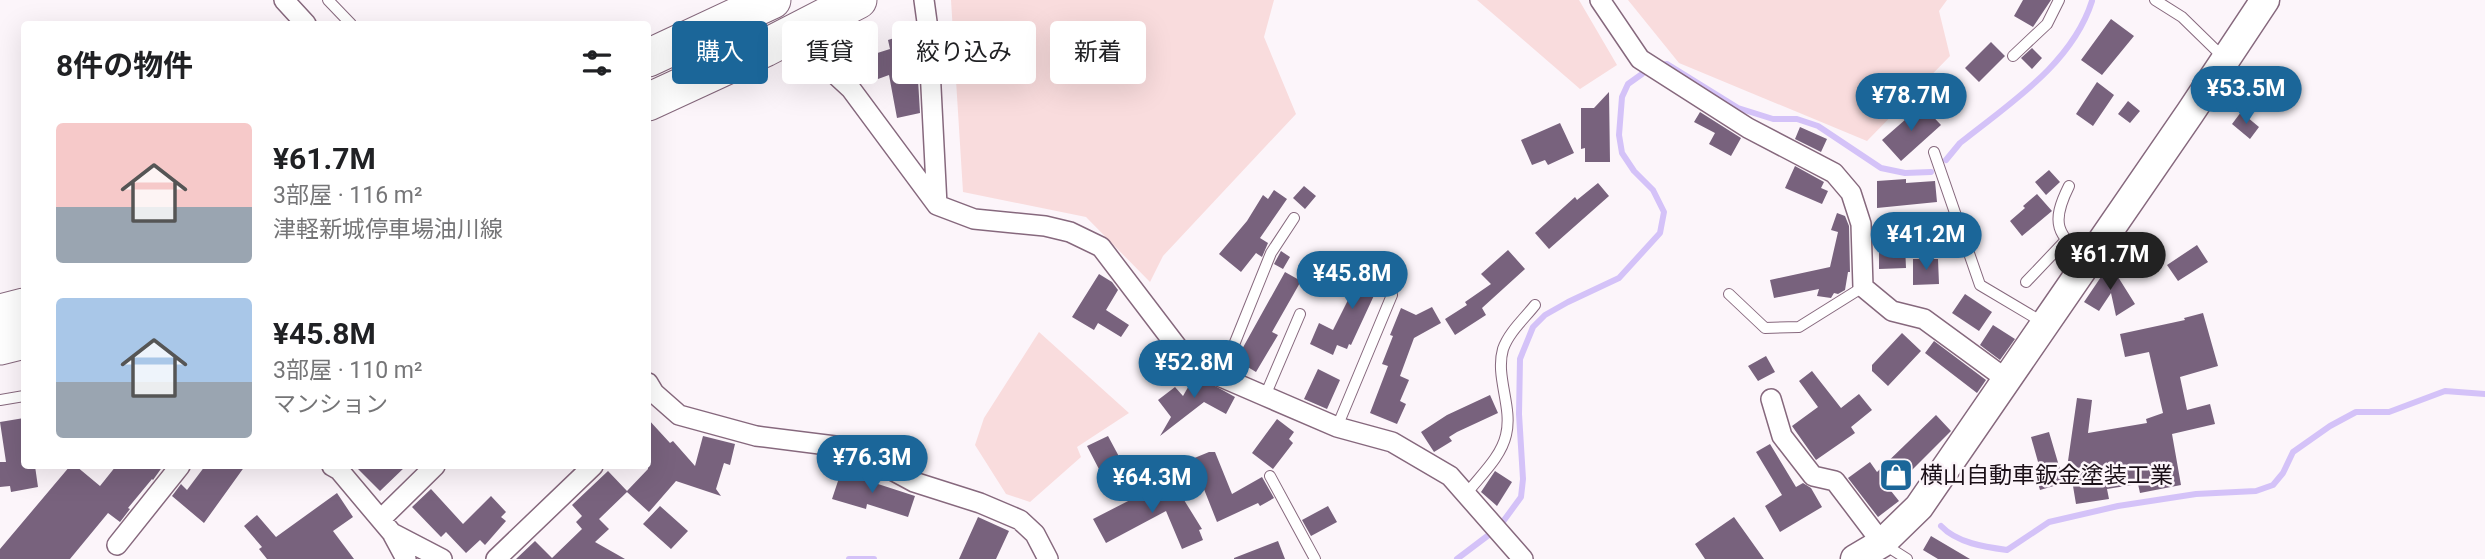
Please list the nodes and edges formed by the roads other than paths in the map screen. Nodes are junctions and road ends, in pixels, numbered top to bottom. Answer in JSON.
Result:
{"nodes":[{"id":1,"x":284,"y":0,"type":"edge"},
{"id":2,"x":328,"y":0,"type":"edge"},
{"id":3,"x":772,"y":0,"type":"edge"},
{"id":4,"x":858,"y":0,"type":"edge"},
{"id":5,"x":881,"y":0,"type":"edge"},
{"id":6,"x":924,"y":0,"type":"edge"},
{"id":7,"x":1600,"y":0,"type":"edge"},
{"id":8,"x":2059,"y":0,"type":"edge"},
{"id":9,"x":2155,"y":0,"type":"edge"},
{"id":10,"x":2265,"y":0,"type":"edge"},
{"id":11,"x":303,"y":21,"type":"edge"},
{"id":12,"x":348,"y":21,"type":"edge"},
{"id":13,"x":768,"y":46,"type":"edge"},
{"id":14,"x":768,"y":47,"type":"edge"},
{"id":15,"x":2013,"y":56,"type":"dead end"},
{"id":16,"x":651,"y":57,"type":"edge"},
{"id":17,"x":2226,"y":59,"type":"junction"},
{"id":18,"x":687,"y":84,"type":"edge"},
{"id":19,"x":845,"y":84,"type":"edge"},
{"id":20,"x":651,"y":101,"type":"edge"},
{"id":21,"x":1934,"y":152,"type":"dead end"},
{"id":22,"x":2068,"y":186,"type":"dead end"},
{"id":23,"x":937,"y":205,"type":"junction"},
{"id":24,"x":1294,"y":218,"type":"dead end"},
{"id":25,"x":2065,"y":241,"type":"junction"},
{"id":26,"x":2088,"y":260,"type":"junction"},
{"id":27,"x":2026,"y":282,"type":"dead end"},
{"id":28,"x":1863,"y":287,"type":"junction"},
{"id":29,"x":1729,"y":294,"type":"dead end"},
{"id":30,"x":1392,"y":295,"type":"dead end"},
{"id":31,"x":1535,"y":305,"type":"dead end"},
{"id":32,"x":21,"y":308,"type":"edge"},
{"id":33,"x":0,"y":313,"type":"edge"},
{"id":34,"x":1300,"y":314,"type":"dead end"},
{"id":35,"x":2045,"y":323,"type":"junction"},
{"id":36,"x":21,"y":341,"type":"edge"},
{"id":37,"x":0,"y":346,"type":"edge"},
{"id":38,"x":1222,"y":377,"type":"junction"},
{"id":39,"x":2006,"y":379,"type":"junction"},
{"id":40,"x":651,"y":388,"type":"edge"},
{"id":41,"x":21,"y":396,"type":"edge"},
{"id":42,"x":1265,"y":396,"type":"junction"},
{"id":43,"x":1771,"y":399,"type":"dead end"},
{"id":44,"x":0,"y":400,"type":"edge"},
{"id":45,"x":1338,"y":427,"type":"junction"},
{"id":46,"x":178,"y":469,"type":"edge"},
{"id":47,"x":337,"y":469,"type":"edge"},
{"id":48,"x":433,"y":469,"type":"edge"},
{"id":49,"x":590,"y":469,"type":"edge"},
{"id":50,"x":1269,"y":476,"type":"dead end"},
{"id":51,"x":1467,"y":493,"type":"junction"},
{"id":52,"x":386,"y":526,"type":"junction"},
{"id":53,"x":1882,"y":543,"type":"junction"},
{"id":54,"x":117,"y":545,"type":"dead end"},
{"id":55,"x":403,"y":558,"type":"edge"},
{"id":56,"x":442,"y":559,"type":"edge"},
{"id":57,"x":496,"y":559,"type":"edge"},
{"id":58,"x":1048,"y":559,"type":"edge"},
{"id":59,"x":1315,"y":559,"type":"edge"},
{"id":60,"x":1523,"y":559,"type":"edge"},
{"id":61,"x":1855,"y":559,"type":"edge"},
{"id":62,"x":1908,"y":559,"type":"edge"}],
"edges":[{"from":1,"to":11,"type":"street"},
{"from":2,"to":12,"type":"lane"},
{"from":3,"to":16,"type":"highway"},
{"from":4,"to":13,"type":"highway"},
{"from":5,"to":14,"type":"highway"},
{"from":6,"to":23,"type":"street"},
{"from":7,"to":28,"type":"street"},
{"from":8,"to":15,"type":"lane"},
{"from":9,"to":17,"type":"lane"},
{"from":10,"to":17,"type":"main road"},
{"from":17,"to":26,"type":"main road"},
{"from":18,"to":20,"type":"highway"},
{"from":19,"to":23,"type":"street"},
{"from":21,"to":35,"type":"lane"},
{"from":22,"to":25,"type":"lane"},
{"from":23,"to":38,"type":"street"},
{"from":24,"to":38,"type":"lane"},
{"from":25,"to":26,"type":"lane"},
{"from":25,"to":27,"type":"lane"},
{"from":26,"to":35,"type":"main road"},
{"from":28,"to":29,"type":"lane"},
{"from":28,"to":39,"type":"street"},
{"from":30,"to":45,"type":"lane"},
{"from":31,"to":51,"type":"lane"},
{"from":32,"to":33,"type":"highway"},
{"from":34,"to":42,"type":"lane"},
{"from":35,"to":39,"type":"main road"},
{"from":36,"to":37,"type":"highway"},
{"from":38,"to":42,"type":"street"},
{"from":39,"to":53,"type":"main road"},
{"from":40,"to":58,"type":"street"},
{"from":41,"to":44,"type":"lane"},
{"from":42,"to":45,"type":"street"},
{"from":43,"to":53,"type":"street"},
{"from":45,"to":51,"type":"street"},
{"from":46,"to":54,"type":"street"},
{"from":47,"to":52,"type":"street"},
{"from":48,"to":52,"type":"street"},
{"from":49,"to":57,"type":"street"},
{"from":50,"to":59,"type":"lane"},
{"from":51,"to":60,"type":"street"},
{"from":52,"to":55,"type":"street"},
{"from":52,"to":56,"type":"street"},
{"from":53,"to":61,"type":"main road"},
{"from":53,"to":62,"type":"lane"}]}
